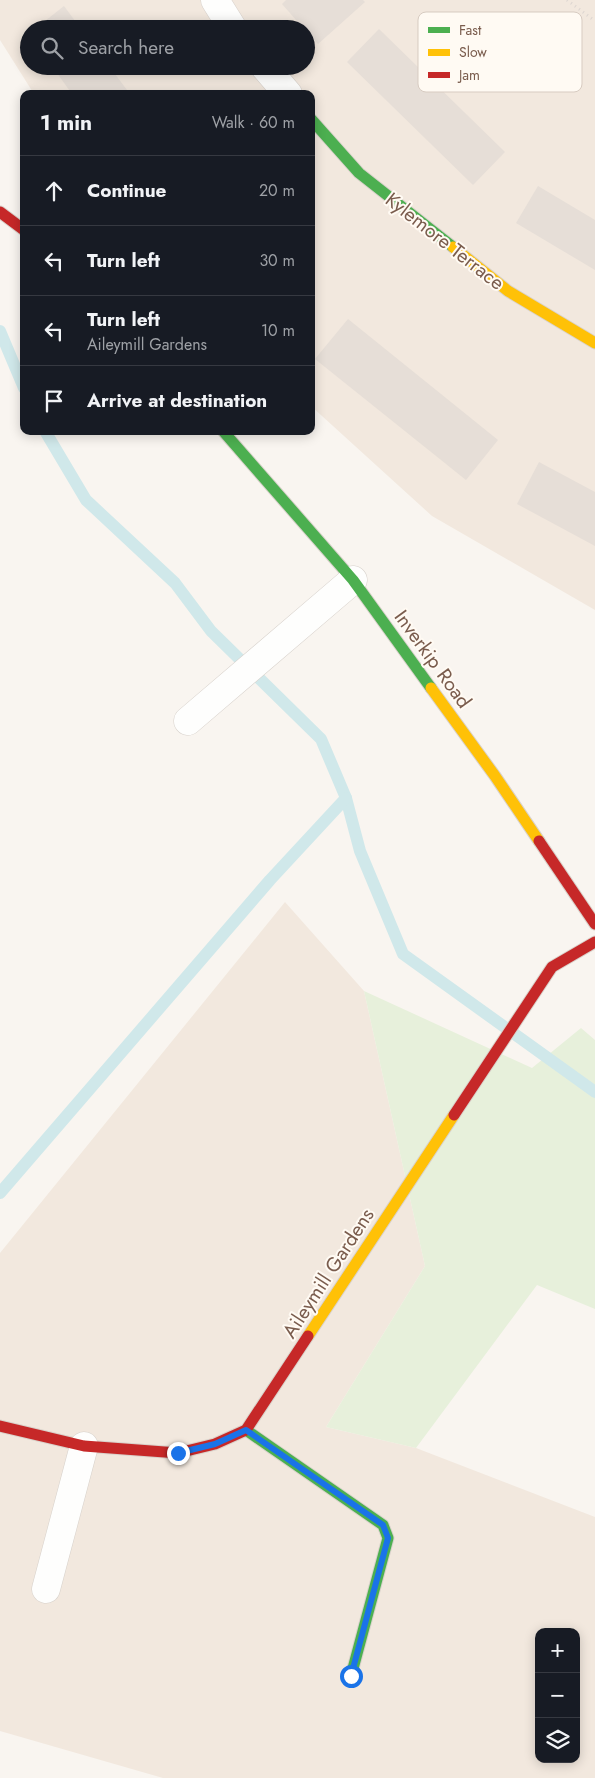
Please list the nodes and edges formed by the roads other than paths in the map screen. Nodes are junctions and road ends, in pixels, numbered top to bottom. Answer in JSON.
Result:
{"nodes":[{"id":1,"x":215,"y":0,"type":"edge"},
{"id":2,"x":227,"y":20,"type":"edge"},
{"id":3,"x":272,"y":75,"type":"edge"},
{"id":4,"x":285,"y":90,"type":"edge"},
{"id":5,"x":315,"y":124,"type":"edge"},
{"id":6,"x":0,"y":212,"type":"edge"},
{"id":7,"x":20,"y":227,"type":"edge"},
{"id":8,"x":595,"y":344,"type":"edge"},
{"id":9,"x":226,"y":435,"type":"edge"},
{"id":10,"x":353,"y":580,"type":"junction"},
{"id":11,"x":188,"y":721,"type":"dead end"},
{"id":12,"x":595,"y":924,"type":"edge"},
{"id":13,"x":595,"y":942,"type":"edge"},
{"id":14,"x":0,"y":1426,"type":"edge"},
{"id":15,"x":246,"y":1430,"type":"junction"},
{"id":16,"x":84,"y":1446,"type":"junction"},
{"id":17,"x":46,"y":1589,"type":"dead end"},
{"id":18,"x":351,"y":1676,"type":"dead end"}],
"edges":[{"from":1,"to":2,"type":"street"},
{"from":3,"to":4,"type":"street"},
{"from":5,"to":8,"type":"main road","name":"Kylemore Terrace"},
{"from":6,"to":7,"type":"main road"},
{"from":9,"to":10,"type":"main road","name":"Inverkip Road"},
{"from":10,"to":11,"type":"street"},
{"from":10,"to":12,"type":"main road","name":"Inverkip Road"},
{"from":13,"to":15,"type":"main road","name":"Aileymill Gardens"},
{"from":14,"to":16,"type":"main road"},
{"from":15,"to":16,"type":"main road"},
{"from":15,"to":18,"type":"main road"},
{"from":16,"to":17,"type":"street"}]}
